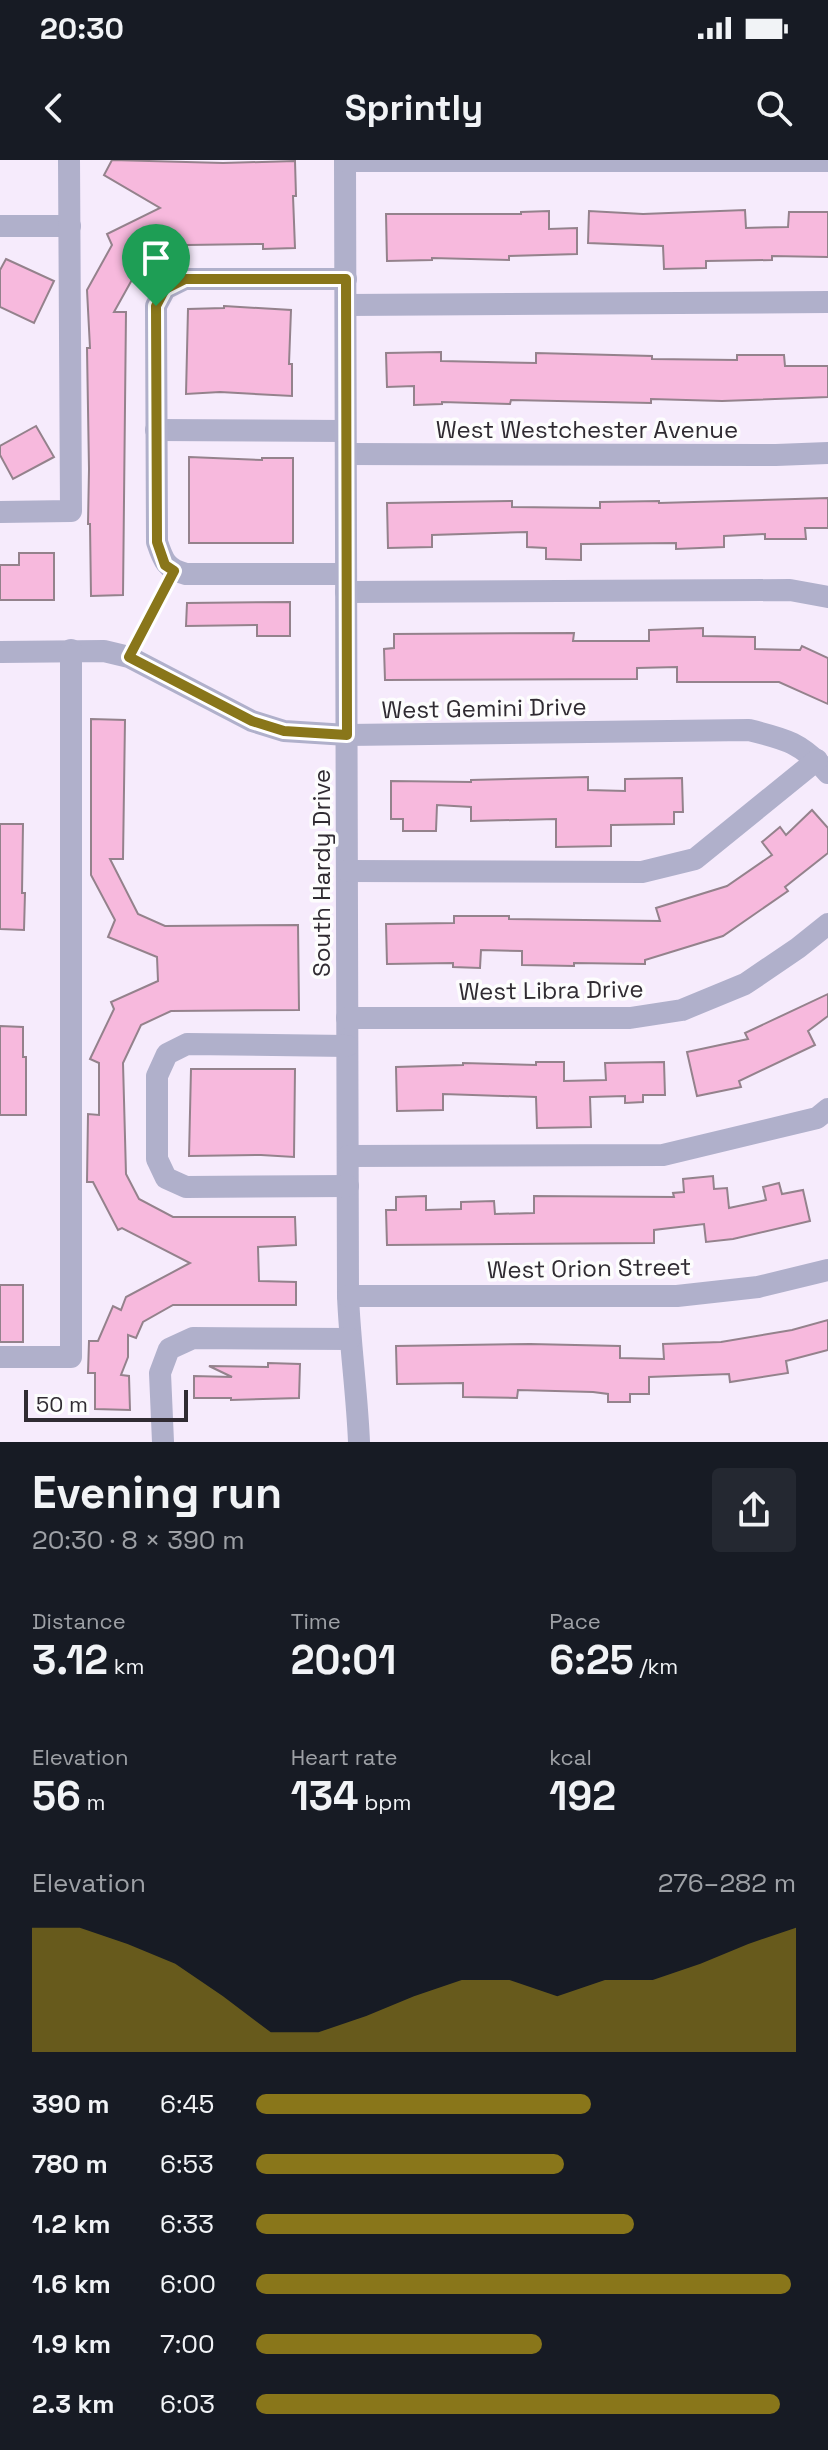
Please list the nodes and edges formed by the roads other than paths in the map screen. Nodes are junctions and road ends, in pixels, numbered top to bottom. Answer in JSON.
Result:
{"nodes":[{"id":1,"x":69,"y":160,"type":"edge"},
{"id":2,"x":345,"y":160,"type":"edge"},
{"id":3,"x":828,"y":161,"type":"edge"},
{"id":4,"x":0,"y":226,"type":"edge"},
{"id":5,"x":70,"y":226,"type":"junction"},
{"id":6,"x":346,"y":279,"type":"junction"},
{"id":7,"x":828,"y":302,"type":"edge"},
{"id":8,"x":346,"y":305,"type":"junction"},
{"id":9,"x":156,"y":430,"type":"junction"},
{"id":10,"x":345,"y":431,"type":"junction"},
{"id":11,"x":828,"y":453,"type":"edge"},
{"id":12,"x":346,"y":454,"type":"junction"},
{"id":13,"x":0,"y":512,"type":"edge"},
{"id":14,"x":346,"y":583,"type":"junction"},
{"id":15,"x":828,"y":597,"type":"edge"},
{"id":16,"x":71,"y":650,"type":"junction"},
{"id":17,"x":0,"y":652,"type":"edge"},
{"id":18,"x":347,"y":735,"type":"junction"},
{"id":19,"x":822,"y":766,"type":"edge"},
{"id":20,"x":348,"y":871,"type":"junction"},
{"id":21,"x":828,"y":924,"type":"edge"},
{"id":22,"x":347,"y":1018,"type":"junction"},
{"id":23,"x":347,"y":1046,"type":"junction"},
{"id":24,"x":828,"y":1109,"type":"edge"},
{"id":25,"x":348,"y":1156,"type":"junction"},
{"id":26,"x":348,"y":1186,"type":"junction"},
{"id":27,"x":828,"y":1270,"type":"edge"},
{"id":28,"x":348,"y":1296,"type":"junction"},
{"id":29,"x":350,"y":1339,"type":"junction"},
{"id":30,"x":0,"y":1357,"type":"edge"},
{"id":31,"x":163,"y":1442,"type":"edge"},
{"id":32,"x":359,"y":1442,"type":"edge"}],
"edges":[{"from":1,"to":5,"type":"street"},
{"from":2,"to":3,"type":"street"},
{"from":2,"to":6,"type":"street","name":"South Hardy Drive"},
{"from":4,"to":5,"type":"street"},
{"from":5,"to":13,"type":"street"},
{"from":6,"to":8,"type":"street","name":"South Hardy Drive"},
{"from":6,"to":9,"type":"street"},
{"from":7,"to":8,"type":"street"},
{"from":8,"to":10,"type":"street","name":"South Hardy Drive"},
{"from":9,"to":10,"type":"street"},
{"from":9,"to":14,"type":"street"},
{"from":10,"to":12,"type":"street","name":"South Hardy Drive"},
{"from":11,"to":12,"type":"street","name":"West Westchester Avenue"},
{"from":12,"to":14,"type":"street","name":"South Hardy Drive"},
{"from":14,"to":15,"type":"street"},
{"from":14,"to":18,"type":"street","name":"South Hardy Drive"},
{"from":16,"to":17,"type":"street","name":"West Gemini Drive"},
{"from":16,"to":18,"type":"street","name":"West Gemini Drive"},
{"from":16,"to":30,"type":"street"},
{"from":18,"to":19,"type":"street","name":"West Gemini Drive"},
{"from":18,"to":20,"type":"street","name":"South Hardy Drive"},
{"from":19,"to":20,"type":"street"},
{"from":20,"to":22,"type":"street","name":"South Hardy Drive"},
{"from":21,"to":22,"type":"street","name":"West Libra Drive"},
{"from":22,"to":23,"type":"street","name":"South Hardy Drive"},
{"from":23,"to":25,"type":"street","name":"South Hardy Drive"},
{"from":23,"to":26,"type":"street"},
{"from":24,"to":25,"type":"street"},
{"from":25,"to":26,"type":"street","name":"South Hardy Drive"},
{"from":26,"to":28,"type":"street","name":"South Hardy Drive"},
{"from":27,"to":28,"type":"street","name":"West Orion Street"},
{"from":28,"to":29,"type":"street","name":"South Hardy Drive"},
{"from":29,"to":31,"type":"street"},
{"from":29,"to":32,"type":"street","name":"South Hardy Drive"}]}
